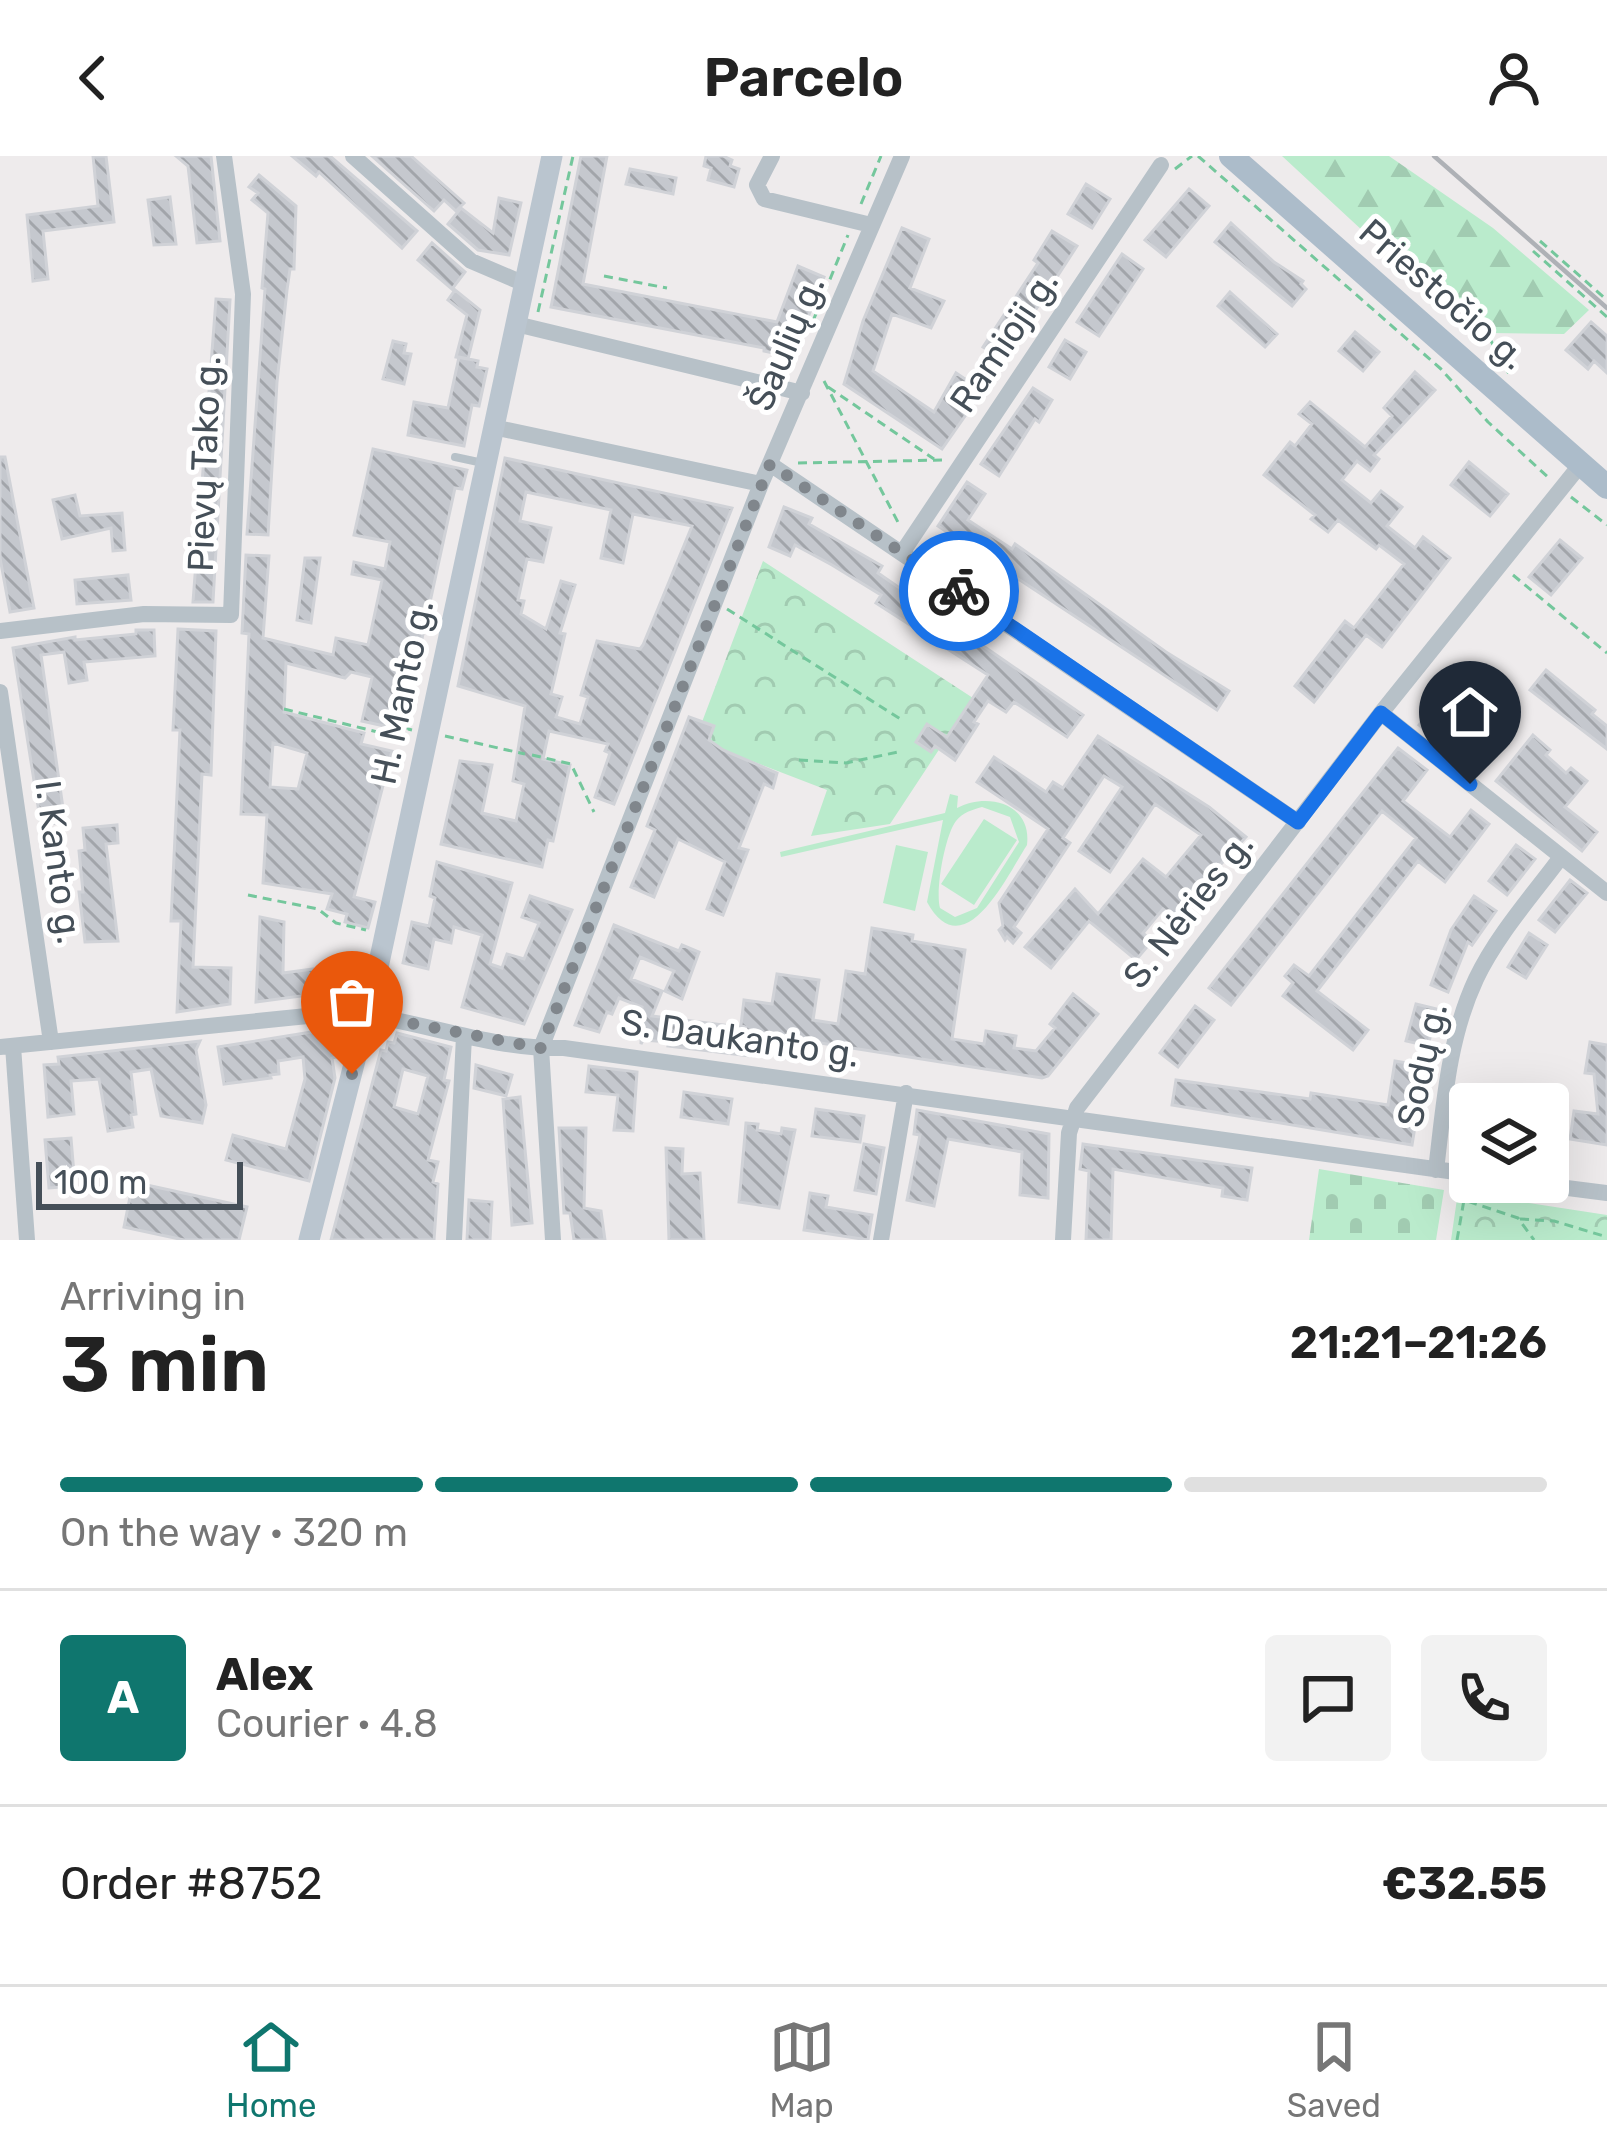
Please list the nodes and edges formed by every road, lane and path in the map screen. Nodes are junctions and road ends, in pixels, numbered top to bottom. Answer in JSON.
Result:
{"nodes":[{"id":1,"x":224,"y":156,"type":"edge"},
{"id":2,"x":353,"y":156,"type":"edge"},
{"id":3,"x":552,"y":156,"type":"edge"},
{"id":4,"x":573,"y":156,"type":"edge"},
{"id":5,"x":772,"y":156,"type":"edge"},
{"id":6,"x":881,"y":156,"type":"edge"},
{"id":7,"x":902,"y":156,"type":"edge"},
{"id":8,"x":1195,"y":156,"type":"edge"},
{"id":9,"x":1231,"y":156,"type":"edge"},
{"id":10,"x":1161,"y":165,"type":"joint"},
{"id":11,"x":862,"y":223,"type":"junction"},
{"id":12,"x":1540,"y":242,"type":"dead end"},
{"id":13,"x":1532,"y":251,"type":"dead end"},
{"id":14,"x":604,"y":276,"type":"dead end"},
{"id":15,"x":525,"y":284,"type":"junction"},
{"id":16,"x":668,"y":288,"type":"dead end"},
{"id":17,"x":1607,"y":300,"type":"edge"},
{"id":18,"x":1607,"y":317,"type":"edge"},
{"id":19,"x":811,"y":326,"type":"dead end"},
{"id":20,"x":525,"y":327,"type":"junction"},
{"id":21,"x":1490,"y":339,"type":"dead end"},
{"id":22,"x":814,"y":363,"type":"junction"},
{"id":23,"x":1511,"y":378,"type":"dead end"},
{"id":24,"x":826,"y":386,"type":"junction"},
{"id":25,"x":802,"y":393,"type":"junction"},
{"id":26,"x":493,"y":427,"type":"junction"},
{"id":27,"x":455,"y":457,"type":"dead end"},
{"id":28,"x":936,"y":460,"type":"junction"},
{"id":29,"x":964,"y":460,"type":"junction"},
{"id":30,"x":866,"y":462,"type":"junction"},
{"id":31,"x":485,"y":463,"type":"junction"},
{"id":32,"x":770,"y":464,"type":"junction"},
{"id":33,"x":1580,"y":464,"type":"junction"},
{"id":34,"x":761,"y":484,"type":"junction"},
{"id":35,"x":1607,"y":487,"type":"edge"},
{"id":36,"x":1567,"y":494,"type":"junction"},
{"id":37,"x":1607,"y":525,"type":"edge"},
{"id":38,"x":906,"y":548,"type":"junction"},
{"id":39,"x":1513,"y":575,"type":"dead end"},
{"id":40,"x":716,"y":602,"type":"junction"},
{"id":41,"x":0,"y":631,"type":"edge"},
{"id":42,"x":1607,"y":653,"type":"edge"},
{"id":43,"x":0,"y":692,"type":"edge"},
{"id":44,"x":284,"y":709,"type":"dead end"},
{"id":45,"x":1381,"y":713,"type":"junction"},
{"id":46,"x":902,"y":720,"type":"dead end"},
{"id":47,"x":427,"y":733,"type":"junction"},
{"id":48,"x":898,"y":752,"type":"dead end"},
{"id":49,"x":525,"y":754,"type":"dead end"},
{"id":50,"x":532,"y":755,"type":"dead end"},
{"id":51,"x":799,"y":760,"type":"dead end"},
{"id":52,"x":594,"y":812,"type":"dead end"},
{"id":53,"x":1298,"y":822,"type":"junction"},
{"id":54,"x":1561,"y":857,"type":"junction"},
{"id":55,"x":1607,"y":893,"type":"edge"},
{"id":56,"x":248,"y":895,"type":"dead end"},
{"id":57,"x":385,"y":934,"type":"junction"},
{"id":58,"x":367,"y":1015,"type":"junction"},
{"id":59,"x":464,"y":1036,"type":"junction"},
{"id":60,"x":51,"y":1042,"type":"junction"},
{"id":61,"x":7,"y":1047,"type":"edge"},
{"id":62,"x":541,"y":1048,"type":"junction"},
{"id":63,"x":906,"y":1093,"type":"junction"},
{"id":64,"x":1072,"y":1116,"type":"junction"},
{"id":65,"x":1436,"y":1170,"type":"junction"},
{"id":66,"x":1449,"y":1172,"type":"edge"},
{"id":67,"x":1569,"y":1188,"type":"edge"},
{"id":68,"x":1607,"y":1192,"type":"edge"},
{"id":69,"x":1518,"y":1218,"type":"junction"},
{"id":70,"x":1607,"y":1237,"type":"edge"},
{"id":71,"x":27,"y":1240,"type":"edge"},
{"id":72,"x":308,"y":1240,"type":"edge"},
{"id":73,"x":454,"y":1240,"type":"edge"},
{"id":74,"x":553,"y":1240,"type":"edge"},
{"id":75,"x":881,"y":1240,"type":"edge"},
{"id":76,"x":1063,"y":1240,"type":"edge"},
{"id":77,"x":1457,"y":1240,"type":"edge"},
{"id":78,"x":1534,"y":1240,"type":"edge"}],
"edges":[{"from":1,"to":41,"type":"street","name":"Pievų Tako g."},
{"from":2,"to":15,"type":"street"},
{"from":3,"to":15,"type":"main road","name":"H. Manto g."},
{"from":4,"to":20,"type":"path"},
{"from":5,"to":11,"type":"street"},
{"from":6,"to":11,"type":"path"},
{"from":7,"to":11,"type":"street","name":"Šaulių g."},
{"from":8,"to":10,"type":"path"},
{"from":8,"to":36,"type":"path"},
{"from":9,"to":33,"type":"main road","name":"Priestočio g."},
{"from":10,"to":29,"type":"street","name":"Ramioji g."},
{"from":11,"to":19,"type":"path"},
{"from":11,"to":22,"type":"street","name":"Šaulių g."},
{"from":12,"to":17,"type":"path"},
{"from":13,"to":18,"type":"path"},
{"from":14,"to":16,"type":"path"},
{"from":15,"to":20,"type":"main road","name":"H. Manto g."},
{"from":20,"to":25,"type":"street"},
{"from":20,"to":26,"type":"main road","name":"H. Manto g."},
{"from":21,"to":23,"type":"path"},
{"from":22,"to":24,"type":"path"},
{"from":22,"to":25,"type":"street","name":"Šaulių g."},
{"from":24,"to":28,"type":"path"},
{"from":24,"to":30,"type":"path"},
{"from":25,"to":32,"type":"street","name":"Šaulių g."},
{"from":26,"to":31,"type":"main road","name":"H. Manto g."},
{"from":26,"to":34,"type":"street"},
{"from":27,"to":31,"type":"lane"},
{"from":28,"to":29,"type":"path"},
{"from":28,"to":30,"type":"path"},
{"from":29,"to":38,"type":"street","name":"Ramioji g."},
{"from":30,"to":32,"type":"path"},
{"from":30,"to":38,"type":"path"},
{"from":31,"to":47,"type":"main road","name":"H. Manto g."},
{"from":32,"to":34,"type":"street","name":"Šaulių g."},
{"from":32,"to":38,"type":"street"},
{"from":33,"to":35,"type":"main road","name":"Priestočio g."},
{"from":33,"to":36,"type":"street","name":"S. Nėries g."},
{"from":34,"to":40,"type":"street","name":"Šaulių g."},
{"from":36,"to":37,"type":"path"},
{"from":36,"to":45,"type":"street","name":"S. Nėries g."},
{"from":38,"to":53,"type":"street"},
{"from":39,"to":42,"type":"path"},
{"from":40,"to":46,"type":"path"},
{"from":40,"to":62,"type":"street","name":"Šaulių g."},
{"from":43,"to":60,"type":"street","name":"I. Kanto g."},
{"from":44,"to":47,"type":"path"},
{"from":45,"to":53,"type":"street","name":"S. Nėries g."},
{"from":45,"to":54,"type":"street"},
{"from":47,"to":49,"type":"path"},
{"from":47,"to":57,"type":"main road","name":"H. Manto g."},
{"from":48,"to":51,"type":"path"},
{"from":50,"to":52,"type":"path"},
{"from":53,"to":64,"type":"street","name":"S. Nėries g."},
{"from":54,"to":55,"type":"street"},
{"from":54,"to":65,"type":"street","name":"Sodų g."},
{"from":56,"to":57,"type":"path"},
{"from":57,"to":58,"type":"main road","name":"H. Manto g."},
{"from":58,"to":59,"type":"street","name":"S. Daukanto g."},
{"from":58,"to":60,"type":"street","name":"S. Daukanto g."},
{"from":58,"to":72,"type":"main road","name":"H. Manto g."},
{"from":59,"to":62,"type":"street","name":"S. Daukanto g."},
{"from":59,"to":73,"type":"street"},
{"from":60,"to":61,"type":"street","name":"S. Daukanto g."},
{"from":61,"to":71,"type":"street"},
{"from":62,"to":63,"type":"street","name":"S. Daukanto g."},
{"from":62,"to":74,"type":"street","name":"Šaulių g."},
{"from":63,"to":64,"type":"street","name":"S. Daukanto g."},
{"from":63,"to":75,"type":"street"},
{"from":64,"to":65,"type":"street","name":"S. Daukanto g."},
{"from":64,"to":76,"type":"street"},
{"from":65,"to":66,"type":"street","name":"S. Daukanto g."},
{"from":67,"to":68,"type":"street"},
{"from":69,"to":70,"type":"path"},
{"from":69,"to":77,"type":"path"},
{"from":69,"to":78,"type":"path"}]}
